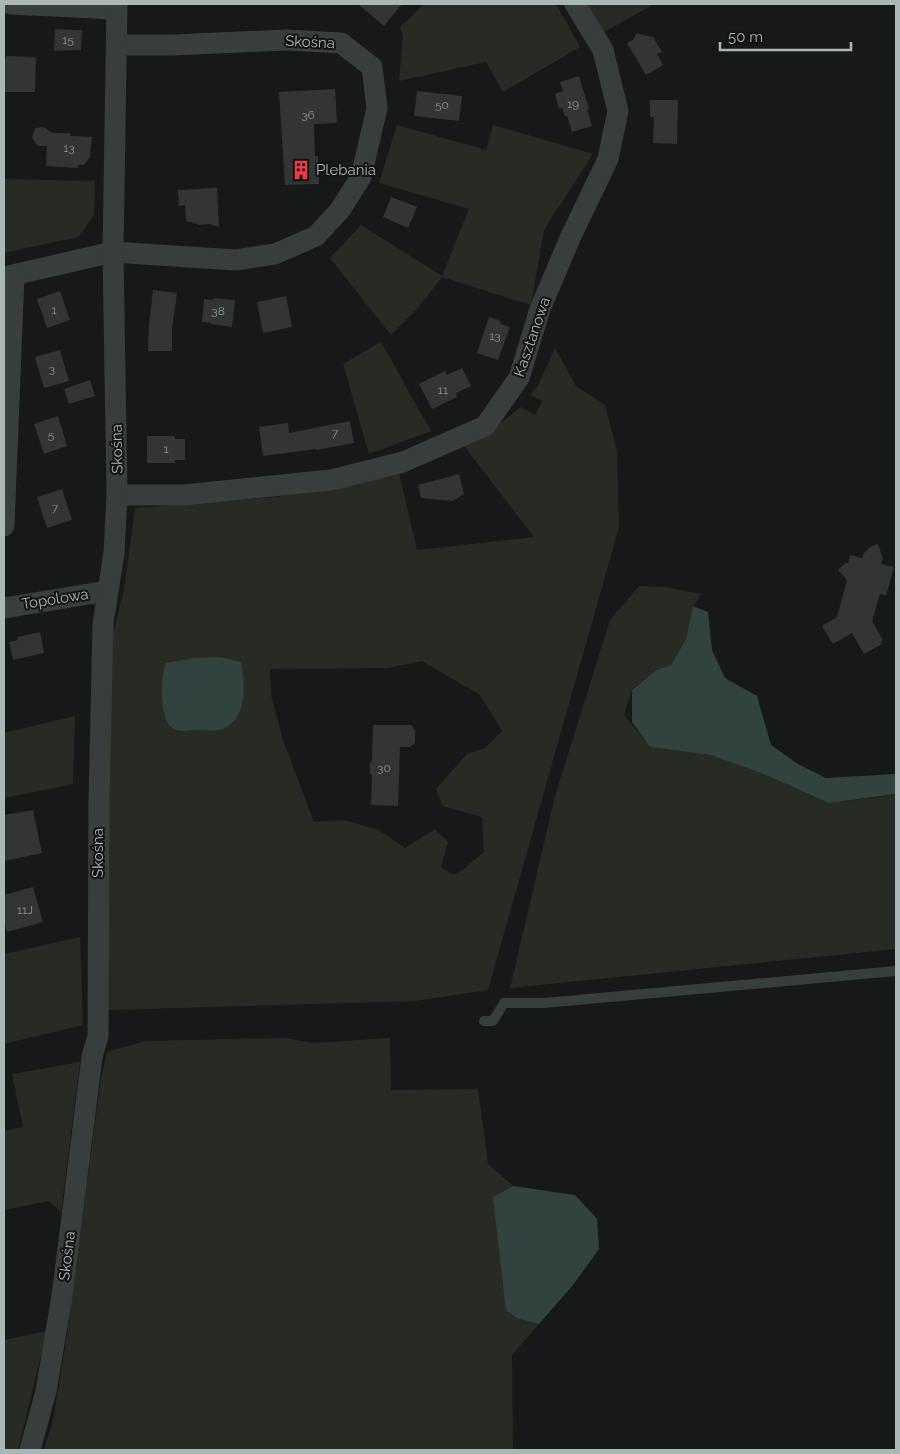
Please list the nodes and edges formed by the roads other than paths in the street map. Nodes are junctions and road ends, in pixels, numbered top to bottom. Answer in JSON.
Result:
{"nodes":[{"id":1,"x":10,"y":4,"type":"edge"},
{"id":2,"x":575,"y":4,"type":"edge"},
{"id":3,"x":116,"y":7,"type":"edge"},
{"id":4,"x":117,"y":45,"type":"junction"},
{"id":5,"x":114,"y":252,"type":"junction"},
{"id":6,"x":9,"y":276,"type":"edge"},
{"id":7,"x":117,"y":495,"type":"junction"},
{"id":8,"x":4,"y":526,"type":"edge"},
{"id":9,"x":107,"y":591,"type":"junction"},
{"id":10,"x":4,"y":608,"type":"edge"},
{"id":11,"x":896,"y":971,"type":"edge"},
{"id":12,"x":484,"y":1022,"type":"dead end"},
{"id":13,"x":30,"y":1450,"type":"edge"}],
"edges":[{"from":1,"to":3,"type":"street"},
{"from":2,"to":7,"type":"street","name":"Kasztanowa"},
{"from":3,"to":4,"type":"street","name":"Skośna"},
{"from":4,"to":5,"type":"street","name":"Skośna"},
{"from":4,"to":5,"type":"street","name":"Skośna"},
{"from":5,"to":6,"type":"street"},
{"from":5,"to":7,"type":"street","name":"Skośna"},
{"from":6,"to":8,"type":"street"},
{"from":7,"to":9,"type":"street","name":"Skośna"},
{"from":9,"to":10,"type":"street","name":"Topolowa"},
{"from":9,"to":13,"type":"street","name":"Skośna"},
{"from":11,"to":12,"type":"lane"}]}
